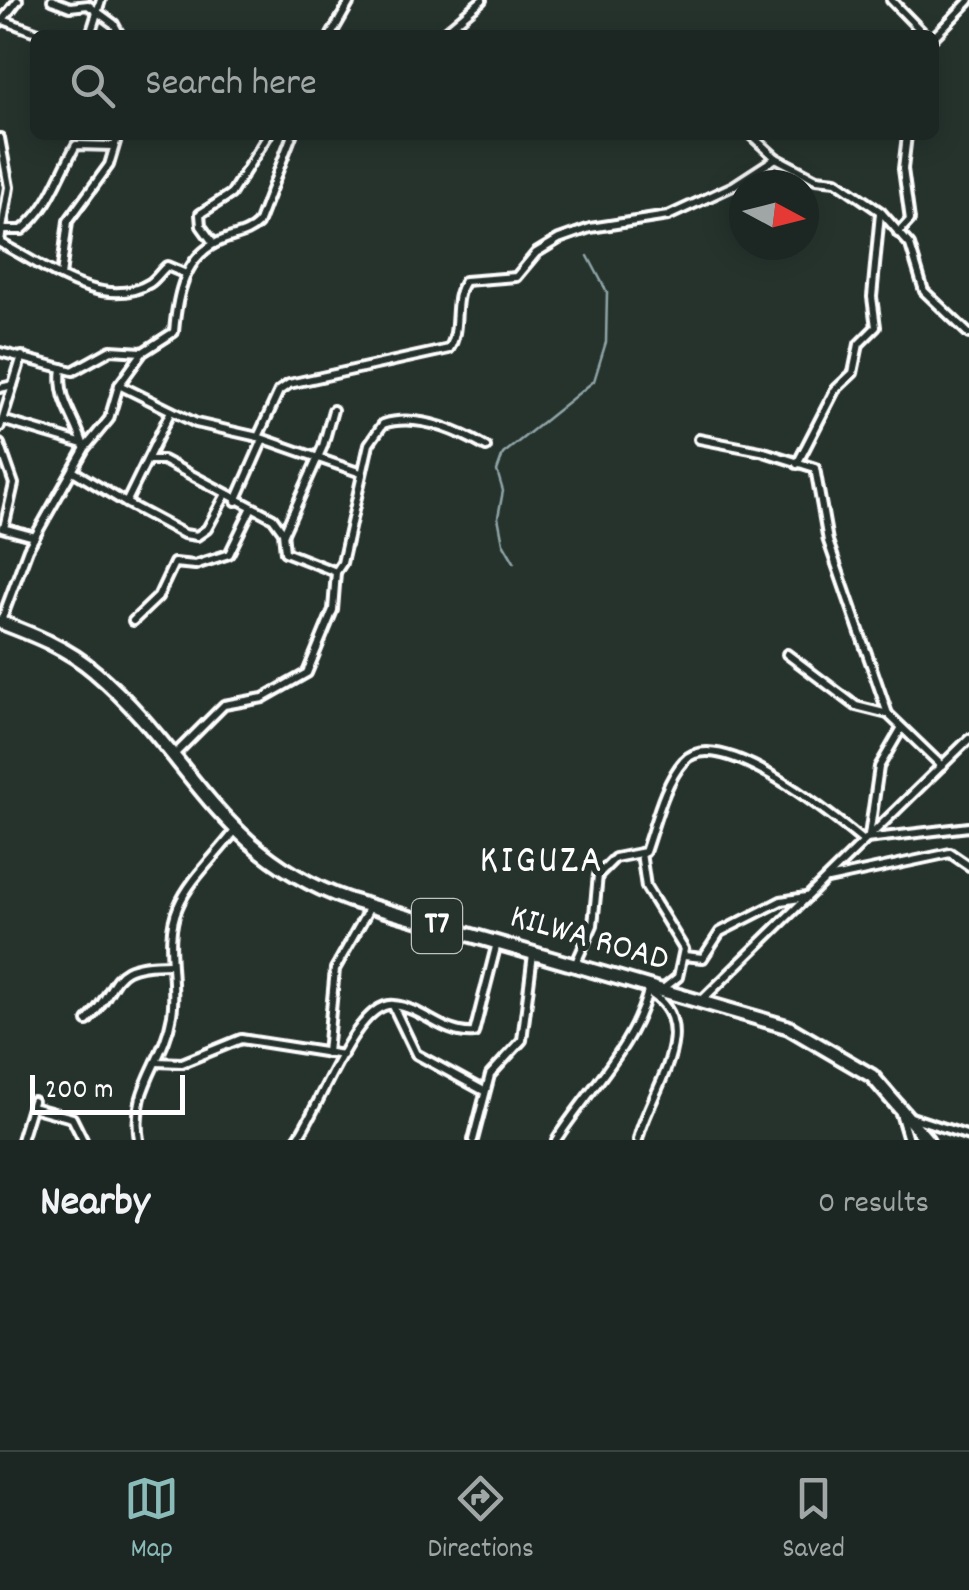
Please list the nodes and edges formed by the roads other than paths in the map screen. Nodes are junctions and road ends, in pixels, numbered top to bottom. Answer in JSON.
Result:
{"nodes":[{"id":1,"x":18,"y":0,"type":"edge"},
{"id":2,"x":52,"y":0,"type":"edge"},
{"id":3,"x":101,"y":0,"type":"edge"},
{"id":4,"x":350,"y":0,"type":"edge"},
{"id":5,"x":482,"y":0,"type":"edge"},
{"id":6,"x":891,"y":0,"type":"edge"},
{"id":7,"x":969,"y":1,"type":"edge"},
{"id":8,"x":100,"y":14,"type":"junction"},
{"id":9,"x":1,"y":21,"type":"edge"},
{"id":10,"x":30,"y":30,"type":"edge"},
{"id":11,"x":92,"y":30,"type":"edge"},
{"id":12,"x":119,"y":30,"type":"edge"},
{"id":13,"x":334,"y":30,"type":"edge"},
{"id":14,"x":447,"y":30,"type":"edge"},
{"id":15,"x":920,"y":30,"type":"edge"},
{"id":16,"x":939,"y":32,"type":"edge"},
{"id":17,"x":0,"y":138,"type":"edge"},
{"id":18,"x":116,"y":140,"type":"edge"},
{"id":19,"x":265,"y":140,"type":"edge"},
{"id":20,"x":290,"y":140,"type":"edge"},
{"id":21,"x":757,"y":140,"type":"edge"},
{"id":22,"x":906,"y":140,"type":"edge"},
{"id":23,"x":114,"y":146,"type":"junction"},
{"id":24,"x":776,"y":158,"type":"junction"},
{"id":25,"x":880,"y":212,"type":"junction"},
{"id":26,"x":4,"y":230,"type":"junction"},
{"id":27,"x":898,"y":233,"type":"junction"},
{"id":28,"x":0,"y":242,"type":"edge"},
{"id":29,"x":214,"y":244,"type":"junction"},
{"id":30,"x":186,"y":274,"type":"junction"},
{"id":31,"x":61,"y":276,"type":"junction"},
{"id":32,"x":969,"y":334,"type":"edge"},
{"id":33,"x":0,"y":352,"type":"edge"},
{"id":34,"x":143,"y":352,"type":"junction"},
{"id":35,"x":22,"y":356,"type":"junction"},
{"id":36,"x":62,"y":368,"type":"junction"},
{"id":37,"x":13,"y":384,"type":"junction"},
{"id":38,"x":119,"y":386,"type":"junction"},
{"id":39,"x":0,"y":388,"type":"edge"},
{"id":40,"x":332,"y":410,"type":"dead end"},
{"id":41,"x":171,"y":411,"type":"junction"},
{"id":42,"x":1,"y":423,"type":"edge"},
{"id":43,"x":699,"y":439,"type":"dead end"},
{"id":44,"x":260,"y":440,"type":"junction"},
{"id":45,"x":0,"y":444,"type":"edge"},
{"id":46,"x":84,"y":446,"type":"junction"},
{"id":47,"x":486,"y":447,"type":"dead end"},
{"id":48,"x":317,"y":459,"type":"junction"},
{"id":49,"x":148,"y":460,"type":"junction"},
{"id":50,"x":798,"y":464,"type":"junction"},
{"id":51,"x":73,"y":471,"type":"junction"},
{"id":52,"x":361,"y":473,"type":"junction"},
{"id":53,"x":225,"y":496,"type":"junction"},
{"id":54,"x":236,"y":501,"type":"junction"},
{"id":55,"x":126,"y":503,"type":"junction"},
{"id":56,"x":251,"y":509,"type":"junction"},
{"id":57,"x":2,"y":528,"type":"edge"},
{"id":58,"x":283,"y":534,"type":"junction"},
{"id":59,"x":35,"y":537,"type":"junction"},
{"id":60,"x":336,"y":572,"type":"junction"},
{"id":61,"x":133,"y":621,"type":"dead end"},
{"id":62,"x":0,"y":622,"type":"edge"},
{"id":63,"x":787,"y":654,"type":"dead end"},
{"id":64,"x":888,"y":714,"type":"junction"},
{"id":65,"x":901,"y":730,"type":"junction"},
{"id":66,"x":969,"y":740,"type":"edge"},
{"id":67,"x":171,"y":758,"type":"junction"},
{"id":68,"x":942,"y":766,"type":"junction"},
{"id":69,"x":969,"y":826,"type":"edge"},
{"id":70,"x":234,"y":832,"type":"junction"},
{"id":71,"x":866,"y":839,"type":"junction"},
{"id":72,"x":641,"y":853,"type":"junction"},
{"id":73,"x":969,"y":866,"type":"edge"},
{"id":74,"x":827,"y":880,"type":"junction"},
{"id":75,"x":808,"y":897,"type":"junction"},
{"id":76,"x":370,"y":906,"type":"junction"},
{"id":77,"x":497,"y":943,"type":"junction"},
{"id":78,"x":533,"y":953,"type":"junction"},
{"id":79,"x":684,"y":956,"type":"junction"},
{"id":80,"x":170,"y":964,"type":"junction"},
{"id":81,"x":575,"y":966,"type":"junction"},
{"id":82,"x":649,"y":989,"type":"junction"},
{"id":83,"x":663,"y":989,"type":"junction"},
{"id":84,"x":702,"y":1000,"type":"junction"},
{"id":85,"x":393,"y":1004,"type":"junction"},
{"id":86,"x":87,"y":1020,"type":"dead end"},
{"id":87,"x":326,"y":1052,"type":"junction"},
{"id":88,"x":342,"y":1055,"type":"junction"},
{"id":89,"x":156,"y":1062,"type":"junction"},
{"id":90,"x":484,"y":1091,"type":"junction"},
{"id":91,"x":898,"y":1103,"type":"junction"},
{"id":92,"x":911,"y":1118,"type":"junction"},
{"id":93,"x":78,"y":1126,"type":"junction"},
{"id":94,"x":969,"y":1136,"type":"edge"},
{"id":95,"x":21,"y":1140,"type":"edge"},
{"id":96,"x":74,"y":1140,"type":"edge"},
{"id":97,"x":83,"y":1140,"type":"edge"},
{"id":98,"x":138,"y":1140,"type":"edge"},
{"id":99,"x":296,"y":1140,"type":"edge"},
{"id":100,"x":473,"y":1140,"type":"edge"},
{"id":101,"x":556,"y":1140,"type":"edge"},
{"id":102,"x":638,"y":1140,"type":"edge"},
{"id":103,"x":908,"y":1140,"type":"edge"},
{"id":104,"x":927,"y":1140,"type":"edge"}],
"edges":[{"from":1,"to":9,"type":"street"},
{"from":2,"to":8,"type":"street"},
{"from":3,"to":8,"type":"street"},
{"from":4,"to":13,"type":"street"},
{"from":5,"to":14,"type":"street"},
{"from":6,"to":15,"type":"street"},
{"from":7,"to":16,"type":"street"},
{"from":8,"to":11,"type":"street"},
{"from":8,"to":12,"type":"street"},
{"from":9,"to":10,"type":"street"},
{"from":17,"to":26,"type":"street"},
{"from":18,"to":23,"type":"street"},
{"from":19,"to":29,"type":"street"},
{"from":20,"to":29,"type":"street"},
{"from":21,"to":24,"type":"street"},
{"from":22,"to":27,"type":"street"},
{"from":23,"to":26,"type":"street"},
{"from":23,"to":31,"type":"street"},
{"from":24,"to":25,"type":"street"},
{"from":24,"to":44,"type":"street"},
{"from":25,"to":27,"type":"street"},
{"from":25,"to":50,"type":"street"},
{"from":26,"to":28,"type":"street"},
{"from":27,"to":32,"type":"street"},
{"from":28,"to":31,"type":"street"},
{"from":29,"to":30,"type":"street"},
{"from":30,"to":31,"type":"street"},
{"from":30,"to":34,"type":"street"},
{"from":33,"to":35,"type":"street"},
{"from":34,"to":36,"type":"street"},
{"from":34,"to":38,"type":"street"},
{"from":35,"to":36,"type":"street"},
{"from":35,"to":37,"type":"street"},
{"from":36,"to":46,"type":"street"},
{"from":37,"to":39,"type":"street"},
{"from":37,"to":42,"type":"street"},
{"from":38,"to":41,"type":"street"},
{"from":38,"to":46,"type":"street"},
{"from":40,"to":48,"type":"street"},
{"from":41,"to":44,"type":"street"},
{"from":41,"to":49,"type":"street"},
{"from":42,"to":46,"type":"street"},
{"from":43,"to":50,"type":"street"},
{"from":44,"to":48,"type":"street"},
{"from":44,"to":54,"type":"street"},
{"from":45,"to":57,"type":"street"},
{"from":46,"to":51,"type":"street"},
{"from":47,"to":52,"type":"street"},
{"from":48,"to":52,"type":"street"},
{"from":48,"to":58,"type":"street"},
{"from":49,"to":53,"type":"street"},
{"from":49,"to":55,"type":"street"},
{"from":50,"to":64,"type":"street"},
{"from":51,"to":55,"type":"street"},
{"from":51,"to":59,"type":"street"},
{"from":52,"to":60,"type":"street"},
{"from":53,"to":54,"type":"street"},
{"from":53,"to":55,"type":"street"},
{"from":54,"to":56,"type":"street"},
{"from":56,"to":58,"type":"street"},
{"from":56,"to":61,"type":"street"},
{"from":57,"to":59,"type":"street"},
{"from":58,"to":60,"type":"street"},
{"from":59,"to":62,"type":"street"},
{"from":60,"to":67,"type":"street"},
{"from":62,"to":67,"type":"highway","name":"KILWA ROAD","number":"T7"},
{"from":63,"to":64,"type":"street"},
{"from":64,"to":65,"type":"street"},
{"from":65,"to":68,"type":"street"},
{"from":65,"to":71,"type":"street"},
{"from":66,"to":68,"type":"street"},
{"from":67,"to":70,"type":"highway","name":"KILWA ROAD","number":"T7"},
{"from":68,"to":71,"type":"street"},
{"from":69,"to":71,"type":"street"},
{"from":70,"to":76,"type":"highway","name":"KILWA ROAD","number":"T7"},
{"from":70,"to":80,"type":"street"},
{"from":71,"to":72,"type":"street"},
{"from":71,"to":74,"type":"street"},
{"from":72,"to":79,"type":"street"},
{"from":72,"to":81,"type":"street"},
{"from":73,"to":74,"type":"street"},
{"from":74,"to":75,"type":"street"},
{"from":75,"to":79,"type":"street"},
{"from":75,"to":84,"type":"street"},
{"from":76,"to":77,"type":"highway","name":"KILWA ROAD","number":"T7"},
{"from":76,"to":87,"type":"street"},
{"from":77,"to":78,"type":"highway","name":"KILWA ROAD","number":"T7"},
{"from":77,"to":85,"type":"street"},
{"from":78,"to":81,"type":"highway","name":"KILWA ROAD","number":"T7"},
{"from":78,"to":90,"type":"street"},
{"from":79,"to":83,"type":"street"},
{"from":80,"to":86,"type":"street"},
{"from":80,"to":89,"type":"street"},
{"from":81,"to":82,"type":"highway","name":"KILWA ROAD","number":"T7"},
{"from":82,"to":83,"type":"highway","name":"KILWA ROAD","number":"T7"},
{"from":82,"to":101,"type":"street"},
{"from":82,"to":102,"type":"street"},
{"from":83,"to":84,"type":"highway","name":"KILWA ROAD","number":"T7"},
{"from":84,"to":91,"type":"highway","name":"KILWA ROAD","number":"T7"},
{"from":85,"to":88,"type":"street"},
{"from":85,"to":90,"type":"street"},
{"from":87,"to":88,"type":"street"},
{"from":87,"to":89,"type":"street"},
{"from":88,"to":99,"type":"street"},
{"from":89,"to":98,"type":"street"},
{"from":90,"to":100,"type":"street"},
{"from":91,"to":92,"type":"highway","name":"KILWA ROAD","number":"T7"},
{"from":91,"to":103,"type":"street"},
{"from":92,"to":94,"type":"street"},
{"from":92,"to":104,"type":"highway","name":"KILWA ROAD","number":"T7"},
{"from":93,"to":95,"type":"street"},
{"from":93,"to":96,"type":"street"},
{"from":93,"to":97,"type":"street"}]}
